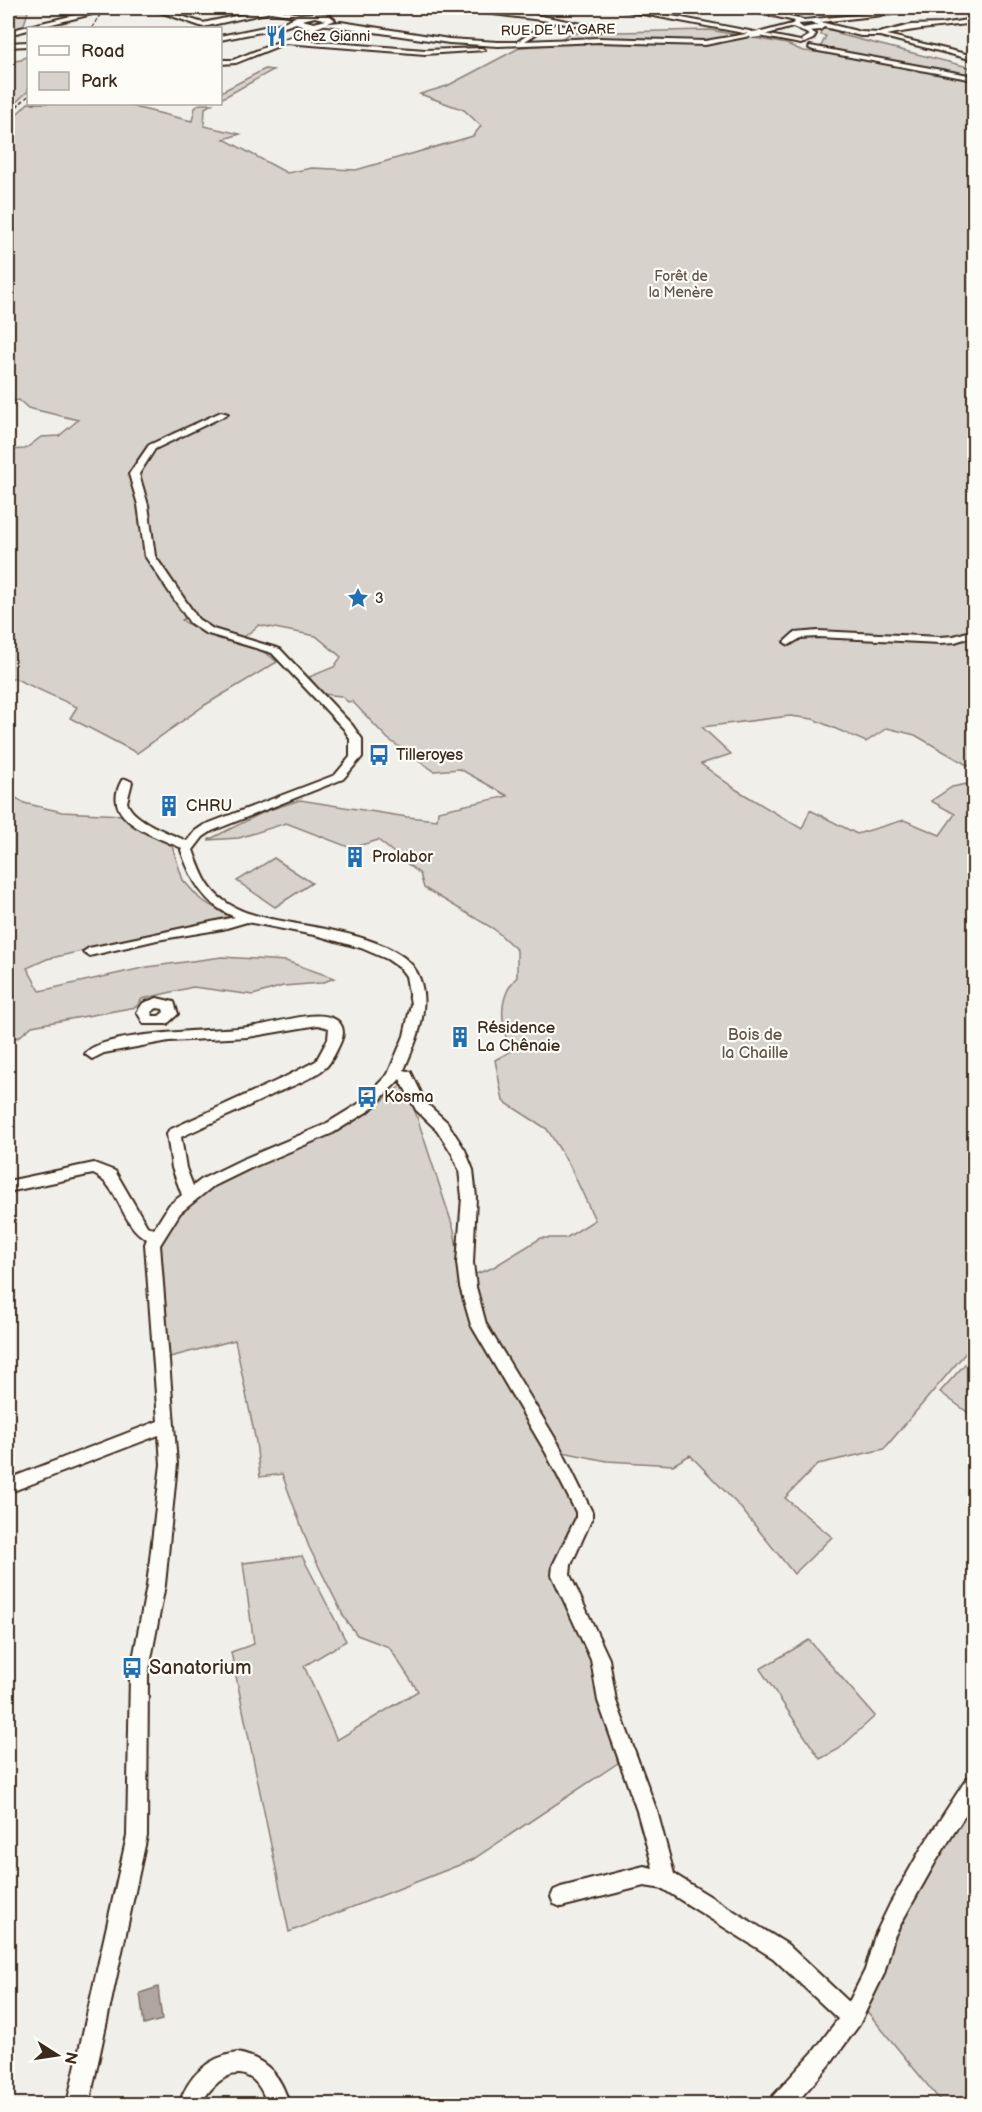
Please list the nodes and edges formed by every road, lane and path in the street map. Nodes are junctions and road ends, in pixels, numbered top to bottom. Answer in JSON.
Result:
{"nodes":[{"id":1,"x":78,"y":8,"type":"edge"},
{"id":2,"x":96,"y":8,"type":"edge"},
{"id":3,"x":152,"y":8,"type":"edge"},
{"id":4,"x":448,"y":8,"type":"edge"},
{"id":5,"x":622,"y":8,"type":"edge"},
{"id":6,"x":740,"y":8,"type":"edge"},
{"id":7,"x":818,"y":8,"type":"edge"},
{"id":8,"x":928,"y":8,"type":"edge"},
{"id":9,"x":273,"y":9,"type":"edge"},
{"id":10,"x":75,"y":16,"type":"junction"},
{"id":11,"x":324,"y":17,"type":"edge"},
{"id":12,"x":301,"y":18,"type":"junction"},
{"id":13,"x":781,"y":18,"type":"junction"},
{"id":14,"x":554,"y":20,"type":"junction"},
{"id":15,"x":834,"y":20,"type":"junction"},
{"id":16,"x":802,"y":21,"type":"junction"},
{"id":17,"x":814,"y":21,"type":"junction"},
{"id":18,"x":975,"y":21,"type":"edge"},
{"id":19,"x":794,"y":25,"type":"junction"},
{"id":20,"x":32,"y":27,"type":"edge"},
{"id":21,"x":821,"y":27,"type":"junction"},
{"id":22,"x":27,"y":28,"type":"edge"},
{"id":23,"x":600,"y":28,"type":"dead end"},
{"id":24,"x":804,"y":29,"type":"junction"},
{"id":25,"x":8,"y":33,"type":"edge"},
{"id":26,"x":775,"y":34,"type":"junction"},
{"id":27,"x":879,"y":35,"type":"junction"},
{"id":28,"x":222,"y":38,"type":"edge"},
{"id":29,"x":284,"y":42,"type":"junction"},
{"id":30,"x":800,"y":43,"type":"junction"},
{"id":31,"x":27,"y":44,"type":"edge"},
{"id":32,"x":517,"y":44,"type":"junction"},
{"id":33,"x":8,"y":45,"type":"edge"},
{"id":34,"x":816,"y":45,"type":"junction"},
{"id":35,"x":526,"y":46,"type":"dead end"},
{"id":36,"x":975,"y":58,"type":"edge"},
{"id":37,"x":222,"y":62,"type":"edge"},
{"id":38,"x":975,"y":78,"type":"edge"},
{"id":39,"x":224,"y":414,"type":"dead end"},
{"id":40,"x":975,"y":633,"type":"edge"},
{"id":41,"x":789,"y":642,"type":"dead end"},
{"id":42,"x":126,"y":782,"type":"dead end"},
{"id":43,"x":188,"y":846,"type":"junction"},
{"id":44,"x":244,"y":918,"type":"junction"},
{"id":45,"x":88,"y":952,"type":"dead end"},
{"id":46,"x":162,"y":1021,"type":"dead end"},
{"id":47,"x":169,"y":1036,"type":"junction"},
{"id":48,"x":92,"y":1054,"type":"dead end"},
{"id":49,"x":398,"y":1072,"type":"junction"},
{"id":50,"x":8,"y":1186,"type":"edge"},
{"id":51,"x":189,"y":1195,"type":"junction"},
{"id":52,"x":155,"y":1236,"type":"junction"},
{"id":53,"x":166,"y":1425,"type":"junction"},
{"id":54,"x":8,"y":1486,"type":"edge"},
{"id":55,"x":975,"y":1785,"type":"edge"},
{"id":56,"x":666,"y":1880,"type":"junction"},
{"id":57,"x":561,"y":1897,"type":"dead end"},
{"id":58,"x":852,"y":2018,"type":"junction"},
{"id":59,"x":78,"y":2104,"type":"edge"},
{"id":60,"x":190,"y":2104,"type":"edge"},
{"id":61,"x":278,"y":2104,"type":"edge"},
{"id":62,"x":782,"y":2104,"type":"edge"}],
"edges":[{"from":1,"to":10,"type":"street"},
{"from":2,"to":10,"type":"street"},
{"from":3,"to":9,"type":"street"},
{"from":4,"to":14,"type":"street"},
{"from":5,"to":26,"type":"main road"},
{"from":6,"to":13,"type":"street"},
{"from":7,"to":13,"type":"street"},
{"from":8,"to":15,"type":"street"},
{"from":9,"to":12,"type":"street"},
{"from":10,"to":20,"type":"street"},
{"from":11,"to":12,"type":"main road"},
{"from":11,"to":12,"type":"main road"},
{"from":11,"to":29,"type":"street"},
{"from":11,"to":32,"type":"street","name":"RUE DE LA GARE"},
{"from":12,"to":28,"type":"main road"},
{"from":13,"to":16,"type":"street"},
{"from":13,"to":19,"type":"street"},
{"from":14,"to":23,"type":"street"},
{"from":14,"to":32,"type":"street"},
{"from":15,"to":17,"type":"street"},
{"from":15,"to":21,"type":"street"},
{"from":16,"to":17,"type":"street"},
{"from":16,"to":19,"type":"street","name":"RUE DE LA GARE"},
{"from":17,"to":21,"type":"street"},
{"from":18,"to":27,"type":"street"},
{"from":19,"to":24,"type":"street"},
{"from":19,"to":26,"type":"street","name":"RUE DE LA GARE"},
{"from":21,"to":24,"type":"street","name":"RUE DE LA GARE"},
{"from":21,"to":27,"type":"street"},
{"from":21,"to":34,"type":"street"},
{"from":22,"to":25,"type":"street"},
{"from":24,"to":26,"type":"street","name":"RUE DE LA GARE"},
{"from":24,"to":30,"type":"street"},
{"from":26,"to":30,"type":"main road"},
{"from":26,"to":32,"type":"street","name":"RUE DE LA GARE","bridge":true},
{"from":27,"to":36,"type":"street"},
{"from":29,"to":35,"type":"street"},
{"from":29,"to":37,"type":"street"},
{"from":30,"to":34,"type":"main road"},
{"from":31,"to":33,"type":"main road"},
{"from":34,"to":38,"type":"main road"},
{"from":39,"to":43,"type":"street"},
{"from":40,"to":41,"type":"street"},
{"from":42,"to":43,"type":"street"},
{"from":43,"to":44,"type":"street"},
{"from":44,"to":45,"type":"street"},
{"from":44,"to":49,"type":"street"},
{"from":46,"to":47,"type":"street"},
{"from":47,"to":48,"type":"street"},
{"from":47,"to":51,"type":"street"},
{"from":49,"to":51,"type":"street"},
{"from":49,"to":56,"type":"street"},
{"from":50,"to":52,"type":"street"},
{"from":51,"to":52,"type":"street"},
{"from":52,"to":53,"type":"street"},
{"from":53,"to":54,"type":"street"},
{"from":53,"to":59,"type":"street"},
{"from":55,"to":58,"type":"street"},
{"from":56,"to":57,"type":"street"},
{"from":56,"to":58,"type":"street"},
{"from":58,"to":62,"type":"street"},
{"from":60,"to":61,"type":"street"}]}
